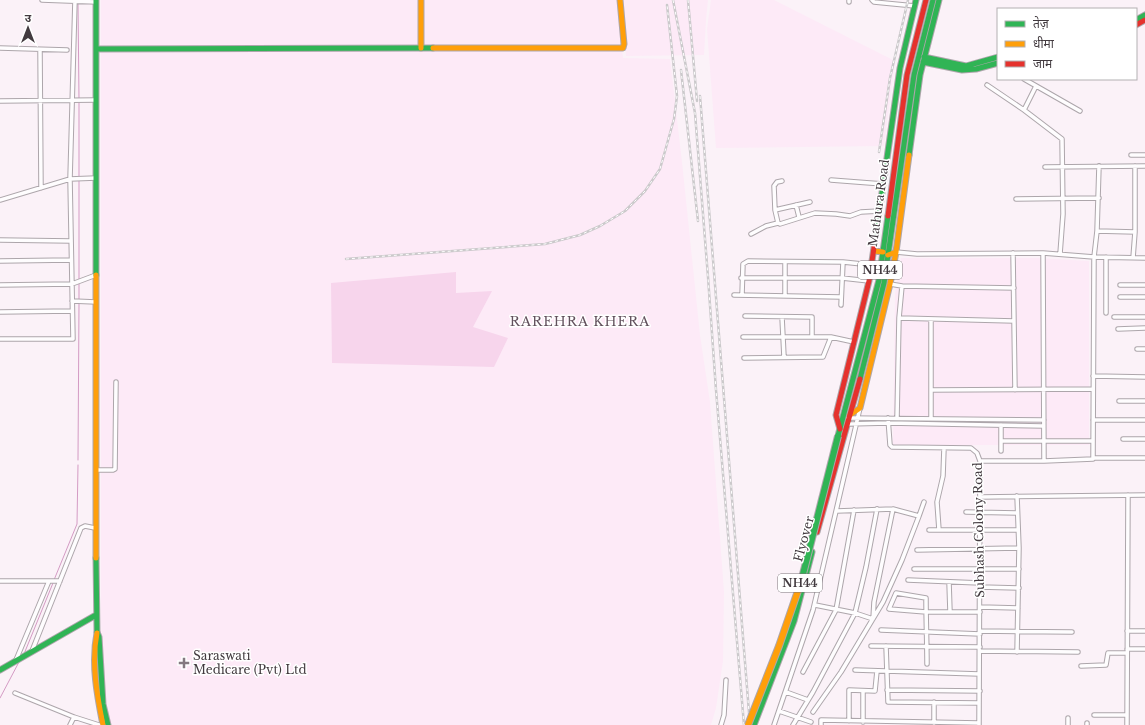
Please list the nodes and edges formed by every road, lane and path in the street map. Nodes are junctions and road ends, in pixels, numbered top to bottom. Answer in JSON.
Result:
{"nodes":[{"id":1,"x":42,"y":0,"type":"edge"},
{"id":2,"x":421,"y":0,"type":"edge"},
{"id":3,"x":620,"y":0,"type":"edge"},
{"id":4,"x":872,"y":0,"type":"edge"},
{"id":5,"x":926,"y":0,"type":"edge"},
{"id":6,"x":933,"y":0,"type":"edge"},
{"id":7,"x":939,"y":0,"type":"edge"},
{"id":8,"x":77,"y":1,"type":"edge"},
{"id":9,"x":96,"y":1,"type":"edge"},
{"id":10,"x":916,"y":3,"type":"edge"},
{"id":11,"x":0,"y":48,"type":"edge"},
{"id":12,"x":421,"y":48,"type":"junction"},
{"id":13,"x":96,"y":49,"type":"junction"},
{"id":14,"x":40,"y":50,"type":"junction"},
{"id":15,"x":67,"y":50,"type":"dead end"},
{"id":16,"x":924,"y":59,"type":"junction"},
{"id":17,"x":997,"y":62,"type":"edge"},
{"id":18,"x":1026,"y":80,"type":"edge"},
{"id":19,"x":987,"y":85,"type":"dead end"},
{"id":20,"x":1036,"y":86,"type":"junction"},
{"id":21,"x":72,"y":99,"type":"junction"},
{"id":22,"x":96,"y":100,"type":"junction"},
{"id":23,"x":0,"y":101,"type":"edge"},
{"id":24,"x":40,"y":101,"type":"junction"},
{"id":25,"x":906,"y":106,"type":"junction"},
{"id":26,"x":1024,"y":110,"type":"junction"},
{"id":27,"x":1080,"y":111,"type":"dead end"},
{"id":28,"x":1131,"y":155,"type":"dead end"},
{"id":29,"x":1145,"y":155,"type":"edge"},
{"id":30,"x":1045,"y":166,"type":"dead end"},
{"id":31,"x":1099,"y":166,"type":"junction"},
{"id":32,"x":1135,"y":166,"type":"junction"},
{"id":33,"x":1145,"y":166,"type":"edge"},
{"id":34,"x":1062,"y":167,"type":"junction"},
{"id":35,"x":96,"y":178,"type":"junction"},
{"id":36,"x":70,"y":179,"type":"junction"},
{"id":37,"x":831,"y":180,"type":"dead end"},
{"id":38,"x":782,"y":181,"type":"dead end"},
{"id":39,"x":883,"y":184,"type":"junction"},
{"id":40,"x":41,"y":188,"type":"junction"},
{"id":41,"x":1062,"y":198,"type":"junction"},
{"id":42,"x":1099,"y":198,"type":"junction"},
{"id":43,"x":1016,"y":199,"type":"dead end"},
{"id":44,"x":0,"y":200,"type":"edge"},
{"id":45,"x":810,"y":202,"type":"dead end"},
{"id":46,"x":796,"y":205,"type":"junction"},
{"id":47,"x":775,"y":210,"type":"junction"},
{"id":48,"x":880,"y":211,"type":"junction"},
{"id":49,"x":799,"y":217,"type":"junction"},
{"id":50,"x":778,"y":223,"type":"junction"},
{"id":51,"x":1097,"y":231,"type":"junction"},
{"id":52,"x":1135,"y":232,"type":"junction"},
{"id":53,"x":751,"y":234,"type":"dead end"},
{"id":54,"x":0,"y":240,"type":"edge"},
{"id":55,"x":71,"y":242,"type":"junction"},
{"id":56,"x":874,"y":251,"type":"junction"},
{"id":57,"x":896,"y":252,"type":"junction"},
{"id":58,"x":886,"y":253,"type":"junction"},
{"id":59,"x":1014,"y":253,"type":"junction"},
{"id":60,"x":1043,"y":253,"type":"junction"},
{"id":61,"x":1060,"y":254,"type":"junction"},
{"id":62,"x":1094,"y":257,"type":"junction"},
{"id":63,"x":1106,"y":257,"type":"junction"},
{"id":64,"x":1133,"y":258,"type":"junction"},
{"id":65,"x":1145,"y":258,"type":"edge"},
{"id":66,"x":71,"y":260,"type":"junction"},
{"id":67,"x":0,"y":261,"type":"edge"},
{"id":68,"x":785,"y":262,"type":"junction"},
{"id":69,"x":843,"y":262,"type":"junction"},
{"id":70,"x":872,"y":264,"type":"junction"},
{"id":71,"x":96,"y":275,"type":"junction"},
{"id":72,"x":741,"y":278,"type":"junction"},
{"id":73,"x":785,"y":278,"type":"junction"},
{"id":74,"x":842,"y":278,"type":"junction"},
{"id":75,"x":870,"y":282,"type":"junction"},
{"id":76,"x":72,"y":284,"type":"junction"},
{"id":77,"x":890,"y":284,"type":"junction"},
{"id":78,"x":0,"y":285,"type":"edge"},
{"id":79,"x":1120,"y":285,"type":"dead end"},
{"id":80,"x":1145,"y":285,"type":"edge"},
{"id":81,"x":902,"y":286,"type":"junction"},
{"id":82,"x":1014,"y":288,"type":"junction"},
{"id":83,"x":734,"y":295,"type":"dead end"},
{"id":84,"x":742,"y":295,"type":"junction"},
{"id":85,"x":884,"y":295,"type":"junction"},
{"id":86,"x":785,"y":296,"type":"junction"},
{"id":87,"x":841,"y":297,"type":"junction"},
{"id":88,"x":1120,"y":297,"type":"dead end"},
{"id":89,"x":1145,"y":297,"type":"edge"},
{"id":90,"x":72,"y":301,"type":"junction"},
{"id":91,"x":96,"y":302,"type":"junction"},
{"id":92,"x":841,"y":305,"type":"dead end"},
{"id":93,"x":72,"y":311,"type":"junction"},
{"id":94,"x":0,"y":312,"type":"edge"},
{"id":95,"x":1106,"y":313,"type":"dead end"},
{"id":96,"x":745,"y":316,"type":"dead end"},
{"id":97,"x":782,"y":317,"type":"junction"},
{"id":98,"x":1114,"y":317,"type":"dead end"},
{"id":99,"x":1145,"y":317,"type":"edge"},
{"id":100,"x":899,"y":318,"type":"junction"},
{"id":101,"x":931,"y":319,"type":"junction"},
{"id":102,"x":1014,"y":321,"type":"junction"},
{"id":103,"x":1145,"y":328,"type":"edge"},
{"id":104,"x":1118,"y":329,"type":"dead end"},
{"id":105,"x":743,"y":337,"type":"dead end"},
{"id":106,"x":783,"y":337,"type":"junction"},
{"id":107,"x":812,"y":337,"type":"junction"},
{"id":108,"x":831,"y":337,"type":"junction"},
{"id":109,"x":0,"y":340,"type":"edge"},
{"id":110,"x":854,"y":342,"type":"junction"},
{"id":111,"x":1137,"y":349,"type":"dead end"},
{"id":112,"x":1145,"y":349,"type":"edge"},
{"id":113,"x":784,"y":357,"type":"junction"},
{"id":114,"x":744,"y":358,"type":"dead end"},
{"id":115,"x":1093,"y":376,"type":"junction"},
{"id":116,"x":1145,"y":377,"type":"edge"},
{"id":117,"x":116,"y":382,"type":"dead end"},
{"id":118,"x":1093,"y":389,"type":"junction"},
{"id":119,"x":931,"y":390,"type":"junction"},
{"id":120,"x":1015,"y":390,"type":"junction"},
{"id":121,"x":1043,"y":390,"type":"junction"},
{"id":122,"x":1145,"y":400,"type":"edge"},
{"id":123,"x":1119,"y":401,"type":"dead end"},
{"id":124,"x":860,"y":408,"type":"junction"},
{"id":125,"x":858,"y":418,"type":"junction"},
{"id":126,"x":888,"y":418,"type":"junction"},
{"id":127,"x":897,"y":418,"type":"junction"},
{"id":128,"x":931,"y":418,"type":"junction"},
{"id":129,"x":848,"y":419,"type":"junction"},
{"id":130,"x":1044,"y":420,"type":"junction"},
{"id":131,"x":1093,"y":420,"type":"junction"},
{"id":132,"x":1145,"y":420,"type":"edge"},
{"id":133,"x":888,"y":423,"type":"junction"},
{"id":134,"x":856,"y":424,"type":"junction"},
{"id":135,"x":1001,"y":425,"type":"junction"},
{"id":136,"x":1044,"y":426,"type":"junction"},
{"id":137,"x":840,"y":435,"type":"junction"},
{"id":138,"x":1123,"y":439,"type":"dead end"},
{"id":139,"x":1145,"y":439,"type":"edge"},
{"id":140,"x":1001,"y":441,"type":"junction"},
{"id":141,"x":1044,"y":441,"type":"junction"},
{"id":142,"x":1093,"y":441,"type":"junction"},
{"id":143,"x":944,"y":448,"type":"junction"},
{"id":144,"x":1001,"y":451,"type":"dead end"},
{"id":145,"x":1093,"y":458,"type":"junction"},
{"id":146,"x":1145,"y":458,"type":"edge"},
{"id":147,"x":980,"y":461,"type":"junction"},
{"id":148,"x":1044,"y":461,"type":"junction"},
{"id":149,"x":96,"y":470,"type":"junction"},
{"id":150,"x":1128,"y":495,"type":"junction"},
{"id":151,"x":1145,"y":495,"type":"edge"},
{"id":152,"x":1017,"y":496,"type":"junction"},
{"id":153,"x":981,"y":497,"type":"junction"},
{"id":154,"x":924,"y":502,"type":"dead end"},
{"id":155,"x":877,"y":509,"type":"junction"},
{"id":156,"x":893,"y":509,"type":"junction"},
{"id":157,"x":854,"y":510,"type":"junction"},
{"id":158,"x":837,"y":511,"type":"junction"},
{"id":159,"x":966,"y":512,"type":"dead end"},
{"id":160,"x":980,"y":512,"type":"junction"},
{"id":161,"x":1017,"y":513,"type":"junction"},
{"id":162,"x":919,"y":516,"type":"junction"},
{"id":163,"x":95,"y":528,"type":"junction"},
{"id":164,"x":929,"y":530,"type":"dead end"},
{"id":165,"x":938,"y":530,"type":"junction"},
{"id":166,"x":980,"y":530,"type":"junction"},
{"id":167,"x":1018,"y":530,"type":"junction"},
{"id":168,"x":1019,"y":548,"type":"junction"},
{"id":169,"x":918,"y":550,"type":"dead end"},
{"id":170,"x":980,"y":550,"type":"junction"},
{"id":171,"x":914,"y":569,"type":"dead end"},
{"id":172,"x":980,"y":569,"type":"junction"},
{"id":173,"x":1019,"y":569,"type":"junction"},
{"id":174,"x":908,"y":580,"type":"dead end"},
{"id":175,"x":54,"y":581,"type":"junction"},
{"id":176,"x":0,"y":582,"type":"edge"},
{"id":177,"x":949,"y":582,"type":"junction"},
{"id":178,"x":980,"y":583,"type":"junction"},
{"id":179,"x":980,"y":588,"type":"junction"},
{"id":180,"x":1019,"y":588,"type":"junction"},
{"id":181,"x":814,"y":605,"type":"junction"},
{"id":182,"x":980,"y":607,"type":"junction"},
{"id":183,"x":1018,"y":608,"type":"junction"},
{"id":184,"x":836,"y":610,"type":"junction"},
{"id":185,"x":926,"y":612,"type":"junction"},
{"id":186,"x":950,"y":612,"type":"junction"},
{"id":187,"x":980,"y":612,"type":"junction"},
{"id":188,"x":855,"y":613,"type":"junction"},
{"id":189,"x":96,"y":615,"type":"junction"},
{"id":190,"x":873,"y":619,"type":"junction"},
{"id":191,"x":881,"y":630,"type":"dead end"},
{"id":192,"x":926,"y":631,"type":"junction"},
{"id":193,"x":1018,"y":631,"type":"junction"},
{"id":194,"x":1127,"y":631,"type":"junction"},
{"id":195,"x":1145,"y":631,"type":"edge"},
{"id":196,"x":97,"y":632,"type":"junction"},
{"id":197,"x":980,"y":632,"type":"junction"},
{"id":198,"x":1072,"y":632,"type":"dead end"},
{"id":199,"x":871,"y":646,"type":"dead end"},
{"id":200,"x":886,"y":646,"type":"junction"},
{"id":201,"x":927,"y":647,"type":"junction"},
{"id":202,"x":980,"y":649,"type":"junction"},
{"id":203,"x":1145,"y":649,"type":"edge"},
{"id":204,"x":1127,"y":651,"type":"junction"},
{"id":205,"x":1017,"y":652,"type":"junction"},
{"id":206,"x":1078,"y":652,"type":"dead end"},
{"id":207,"x":30,"y":653,"type":"junction"},
{"id":208,"x":18,"y":659,"type":"junction"},
{"id":209,"x":927,"y":664,"type":"dead end"},
{"id":210,"x":1080,"y":666,"type":"dead end"},
{"id":211,"x":0,"y":670,"type":"edge"},
{"id":212,"x":856,"y":670,"type":"dead end"},
{"id":213,"x":877,"y":671,"type":"junction"},
{"id":214,"x":887,"y":671,"type":"junction"},
{"id":215,"x":803,"y":672,"type":"dead end"},
{"id":216,"x":979,"y":674,"type":"junction"},
{"id":217,"x":726,"y":680,"type":"dead end"},
{"id":218,"x":887,"y":690,"type":"junction"},
{"id":219,"x":862,"y":691,"type":"junction"},
{"id":220,"x":980,"y":691,"type":"junction"},
{"id":221,"x":786,"y":692,"type":"junction"},
{"id":222,"x":15,"y":693,"type":"dead end"},
{"id":223,"x":808,"y":700,"type":"junction"},
{"id":224,"x":934,"y":702,"type":"junction"},
{"id":225,"x":979,"y":703,"type":"junction"},
{"id":226,"x":779,"y":711,"type":"junction"},
{"id":227,"x":813,"y":712,"type":"dead end"},
{"id":228,"x":1094,"y":715,"type":"dead end"},
{"id":229,"x":1127,"y":715,"type":"junction"},
{"id":230,"x":74,"y":717,"type":"junction"},
{"id":231,"x":798,"y":717,"type":"junction"},
{"id":232,"x":1068,"y":718,"type":"dead end"},
{"id":233,"x":849,"y":721,"type":"junction"},
{"id":234,"x":812,"y":722,"type":"dead end"},
{"id":235,"x":840,"y":723,"type":"edge"},
{"id":236,"x":865,"y":723,"type":"edge"},
{"id":237,"x":887,"y":724,"type":"edge"},
{"id":238,"x":934,"y":724,"type":"edge"},
{"id":239,"x":979,"y":724,"type":"edge"},
{"id":240,"x":70,"y":725,"type":"edge"},
{"id":241,"x":99,"y":725,"type":"edge"},
{"id":242,"x":103,"y":725,"type":"edge"},
{"id":243,"x":108,"y":725,"type":"edge"},
{"id":244,"x":721,"y":725,"type":"edge"},
{"id":245,"x":748,"y":725,"type":"edge"},
{"id":246,"x":754,"y":725,"type":"edge"},
{"id":247,"x":774,"y":725,"type":"edge"},
{"id":248,"x":793,"y":725,"type":"edge"},
{"id":249,"x":821,"y":725,"type":"edge"},
{"id":250,"x":1068,"y":725,"type":"edge"},
{"id":251,"x":1127,"y":725,"type":"edge"}],
"edges":[{"from":1,"to":8,"type":"street"},
{"from":2,"to":12,"type":"main road"},
{"from":3,"to":12,"type":"main road"},
{"from":4,"to":10,"type":"street"},
{"from":5,"to":25,"type":"main road","name":"Mathura Road","number":"NH44"},
{"from":6,"to":25,"type":"main road","name":"Mathura Road","number":"NH44"},
{"from":7,"to":16,"type":"main road"},
{"from":8,"to":9,"type":"street"},
{"from":8,"to":21,"type":"street"},
{"from":9,"to":13,"type":"main road"},
{"from":10,"to":39,"type":"main road"},
{"from":11,"to":14,"type":"street"},
{"from":12,"to":13,"type":"main road"},
{"from":13,"to":22,"type":"main road"},
{"from":14,"to":15,"type":"street"},
{"from":14,"to":24,"type":"street"},
{"from":16,"to":17,"type":"main road"},
{"from":16,"to":57,"type":"main road"},
{"from":18,"to":20,"type":"street"},
{"from":19,"to":26,"type":"street"},
{"from":20,"to":26,"type":"street"},
{"from":20,"to":27,"type":"street"},
{"from":21,"to":22,"type":"street"},
{"from":21,"to":24,"type":"street"},
{"from":21,"to":36,"type":"street"},
{"from":22,"to":35,"type":"main road"},
{"from":23,"to":24,"type":"street"},
{"from":24,"to":40,"type":"street"},
{"from":25,"to":58,"type":"main road","name":"Mathura Road","number":"NH44"},
{"from":26,"to":34,"type":"street"},
{"from":28,"to":29,"type":"street"},
{"from":30,"to":34,"type":"street"},
{"from":31,"to":32,"type":"street"},
{"from":31,"to":34,"type":"street"},
{"from":31,"to":42,"type":"street"},
{"from":32,"to":33,"type":"street"},
{"from":32,"to":52,"type":"street"},
{"from":34,"to":41,"type":"street"},
{"from":35,"to":36,"type":"street"},
{"from":35,"to":71,"type":"main road"},
{"from":36,"to":40,"type":"street"},
{"from":36,"to":55,"type":"street"},
{"from":37,"to":39,"type":"street"},
{"from":38,"to":47,"type":"street"},
{"from":39,"to":48,"type":"main road"},
{"from":40,"to":44,"type":"street"},
{"from":41,"to":42,"type":"street"},
{"from":41,"to":43,"type":"street"},
{"from":41,"to":61,"type":"street"},
{"from":42,"to":51,"type":"street"},
{"from":45,"to":46,"type":"street"},
{"from":46,"to":47,"type":"street"},
{"from":46,"to":49,"type":"street"},
{"from":47,"to":50,"type":"street"},
{"from":48,"to":49,"type":"street"},
{"from":48,"to":56,"type":"main road"},
{"from":49,"to":50,"type":"street"},
{"from":50,"to":53,"type":"street"},
{"from":51,"to":52,"type":"street"},
{"from":51,"to":62,"type":"street"},
{"from":52,"to":64,"type":"street"},
{"from":54,"to":55,"type":"street"},
{"from":55,"to":66,"type":"street"},
{"from":56,"to":58,"type":"main road"},
{"from":56,"to":70,"type":"main road"},
{"from":57,"to":58,"type":"main road"},
{"from":57,"to":59,"type":"street"},
{"from":57,"to":77,"type":"main road"},
{"from":58,"to":85,"type":"main road","name":"Mathura Road","number":"NH44"},
{"from":58,"to":137,"type":"main road","name":"Mathura Road","number":"NH44"},
{"from":59,"to":60,"type":"street"},
{"from":59,"to":82,"type":"street"},
{"from":60,"to":61,"type":"street"},
{"from":60,"to":121,"type":"street"},
{"from":61,"to":62,"type":"street"},
{"from":62,"to":63,"type":"street"},
{"from":62,"to":115,"type":"street"},
{"from":63,"to":64,"type":"street"},
{"from":63,"to":95,"type":"street"},
{"from":64,"to":65,"type":"street"},
{"from":66,"to":67,"type":"street"},
{"from":66,"to":76,"type":"street"},
{"from":68,"to":69,"type":"street"},
{"from":68,"to":72,"type":"street"},
{"from":68,"to":73,"type":"street"},
{"from":69,"to":70,"type":"street"},
{"from":69,"to":74,"type":"street"},
{"from":70,"to":75,"type":"main road"},
{"from":71,"to":76,"type":"street"},
{"from":71,"to":91,"type":"main road"},
{"from":72,"to":73,"type":"street"},
{"from":72,"to":84,"type":"street"},
{"from":73,"to":74,"type":"street"},
{"from":73,"to":86,"type":"street"},
{"from":74,"to":75,"type":"street"},
{"from":74,"to":87,"type":"street"},
{"from":75,"to":110,"type":"main road"},
{"from":76,"to":78,"type":"street"},
{"from":76,"to":90,"type":"street"},
{"from":77,"to":81,"type":"street"},
{"from":77,"to":85,"type":"main road"},
{"from":79,"to":80,"type":"street"},
{"from":81,"to":82,"type":"street"},
{"from":81,"to":100,"type":"street"},
{"from":82,"to":102,"type":"street"},
{"from":83,"to":84,"type":"street"},
{"from":84,"to":86,"type":"street"},
{"from":85,"to":124,"type":"main road"},
{"from":85,"to":129,"type":"main road","name":"Mathura Road","number":"NH44"},
{"from":86,"to":87,"type":"street"},
{"from":87,"to":92,"type":"street"},
{"from":88,"to":89,"type":"street"},
{"from":90,"to":91,"type":"street"},
{"from":90,"to":93,"type":"street"},
{"from":91,"to":149,"type":"main road"},
{"from":93,"to":94,"type":"street"},
{"from":93,"to":109,"type":"street"},
{"from":96,"to":97,"type":"street"},
{"from":97,"to":106,"type":"street"},
{"from":97,"to":107,"type":"street"},
{"from":98,"to":99,"type":"street"},
{"from":100,"to":101,"type":"street"},
{"from":100,"to":127,"type":"street"},
{"from":101,"to":102,"type":"street"},
{"from":101,"to":119,"type":"street"},
{"from":102,"to":120,"type":"street"},
{"from":103,"to":104,"type":"street"},
{"from":105,"to":106,"type":"street"},
{"from":106,"to":107,"type":"street"},
{"from":106,"to":113,"type":"street"},
{"from":107,"to":108,"type":"street"},
{"from":108,"to":110,"type":"street"},
{"from":108,"to":113,"type":"street"},
{"from":110,"to":137,"type":"main road"},
{"from":111,"to":112,"type":"street"},
{"from":113,"to":114,"type":"street"},
{"from":115,"to":116,"type":"street"},
{"from":115,"to":118,"type":"street"},
{"from":117,"to":149,"type":"street"},
{"from":118,"to":121,"type":"street"},
{"from":118,"to":131,"type":"street"},
{"from":119,"to":120,"type":"street"},
{"from":119,"to":128,"type":"street"},
{"from":120,"to":121,"type":"street"},
{"from":121,"to":130,"type":"street"},
{"from":122,"to":123,"type":"street"},
{"from":124,"to":125,"type":"street"},
{"from":124,"to":129,"type":"main road"},
{"from":125,"to":126,"type":"street"},
{"from":125,"to":129,"type":"street"},
{"from":125,"to":134,"type":"street"},
{"from":126,"to":127,"type":"street"},
{"from":126,"to":133,"type":"street","name":"Subhash Colony Road"},
{"from":127,"to":128,"type":"street"},
{"from":128,"to":130,"type":"street"},
{"from":129,"to":134,"type":"street"},
{"from":129,"to":137,"type":"main road","name":"Flyover","number":"NH44"},
{"from":130,"to":136,"type":"street"},
{"from":131,"to":132,"type":"street"},
{"from":131,"to":142,"type":"street"},
{"from":133,"to":134,"type":"street"},
{"from":133,"to":135,"type":"street"},
{"from":133,"to":143,"type":"street","name":"Subhash Colony Road"},
{"from":134,"to":158,"type":"street"},
{"from":135,"to":136,"type":"street"},
{"from":135,"to":140,"type":"street"},
{"from":136,"to":141,"type":"street"},
{"from":137,"to":245,"type":"main road","name":"Flyover","number":"NH44","bridge":true},
{"from":137,"to":246,"type":"main road","name":"Flyover","number":"NH44"},
{"from":138,"to":139,"type":"street"},
{"from":140,"to":141,"type":"street"},
{"from":140,"to":144,"type":"street"},
{"from":141,"to":142,"type":"street"},
{"from":141,"to":148,"type":"street"},
{"from":142,"to":145,"type":"street"},
{"from":143,"to":147,"type":"street","name":"Subhash Colony Road"},
{"from":143,"to":165,"type":"street"},
{"from":145,"to":146,"type":"street"},
{"from":145,"to":148,"type":"street"},
{"from":147,"to":148,"type":"street"},
{"from":147,"to":153,"type":"street","name":"Subhash Colony Road"},
{"from":149,"to":163,"type":"main road"},
{"from":150,"to":151,"type":"street"},
{"from":150,"to":152,"type":"street"},
{"from":150,"to":194,"type":"street"},
{"from":152,"to":153,"type":"street"},
{"from":152,"to":161,"type":"street"},
{"from":153,"to":160,"type":"street","name":"Subhash Colony Road"},
{"from":154,"to":162,"type":"street"},
{"from":155,"to":156,"type":"street"},
{"from":155,"to":157,"type":"street"},
{"from":155,"to":188,"type":"street"},
{"from":156,"to":162,"type":"street"},
{"from":156,"to":190,"type":"street"},
{"from":157,"to":158,"type":"street"},
{"from":157,"to":184,"type":"street"},
{"from":158,"to":181,"type":"street"},
{"from":159,"to":160,"type":"street"},
{"from":160,"to":161,"type":"street"},
{"from":160,"to":166,"type":"street","name":"Subhash Colony Road"},
{"from":161,"to":167,"type":"street"},
{"from":162,"to":190,"type":"street"},
{"from":163,"to":175,"type":"street"},
{"from":163,"to":189,"type":"main road"},
{"from":164,"to":165,"type":"street"},
{"from":165,"to":166,"type":"street"},
{"from":166,"to":167,"type":"street"},
{"from":166,"to":170,"type":"street","name":"Subhash Colony Road"},
{"from":167,"to":168,"type":"street"},
{"from":168,"to":170,"type":"street"},
{"from":168,"to":173,"type":"street"},
{"from":169,"to":170,"type":"street"},
{"from":170,"to":172,"type":"street","name":"Subhash Colony Road"},
{"from":171,"to":172,"type":"street"},
{"from":172,"to":173,"type":"street"},
{"from":172,"to":178,"type":"street","name":"Subhash Colony Road"},
{"from":173,"to":180,"type":"street"},
{"from":174,"to":177,"type":"street"},
{"from":175,"to":176,"type":"street"},
{"from":175,"to":207,"type":"street"},
{"from":175,"to":208,"type":"street"},
{"from":177,"to":178,"type":"street"},
{"from":177,"to":186,"type":"street"},
{"from":178,"to":179,"type":"street","name":"Subhash Colony Road"},
{"from":179,"to":180,"type":"street"},
{"from":179,"to":182,"type":"street","name":"Subhash Colony Road"},
{"from":180,"to":183,"type":"street"},
{"from":181,"to":184,"type":"street"},
{"from":181,"to":221,"type":"street"},
{"from":182,"to":183,"type":"street"},
{"from":182,"to":187,"type":"street","name":"Subhash Colony Road"},
{"from":183,"to":193,"type":"street"},
{"from":184,"to":188,"type":"street"},
{"from":184,"to":215,"type":"street"},
{"from":185,"to":185,"type":"street"},
{"from":185,"to":186,"type":"street"},
{"from":185,"to":192,"type":"street"},
{"from":186,"to":187,"type":"street"},
{"from":187,"to":197,"type":"street","name":"Subhash Colony Road"},
{"from":188,"to":190,"type":"street"},
{"from":188,"to":223,"type":"street"},
{"from":189,"to":196,"type":"main road"},
{"from":189,"to":207,"type":"main road"},
{"from":190,"to":227,"type":"street"},
{"from":191,"to":192,"type":"street"},
{"from":192,"to":197,"type":"street"},
{"from":192,"to":201,"type":"street"},
{"from":193,"to":197,"type":"street"},
{"from":193,"to":198,"type":"street"},
{"from":193,"to":205,"type":"street"},
{"from":194,"to":195,"type":"street"},
{"from":194,"to":204,"type":"street"},
{"from":196,"to":242,"type":"main road"},
{"from":196,"to":243,"type":"main road"},
{"from":197,"to":202,"type":"street","name":"Subhash Colony Road"},
{"from":199,"to":200,"type":"street"},
{"from":200,"to":201,"type":"street"},
{"from":200,"to":214,"type":"street"},
{"from":201,"to":202,"type":"street"},
{"from":201,"to":209,"type":"street"},
{"from":202,"to":205,"type":"street"},
{"from":202,"to":216,"type":"street","name":"Subhash Colony Road"},
{"from":203,"to":204,"type":"street"},
{"from":204,"to":210,"type":"street"},
{"from":204,"to":229,"type":"street"},
{"from":205,"to":206,"type":"street"},
{"from":207,"to":208,"type":"main road"},
{"from":208,"to":211,"type":"main road"},
{"from":212,"to":213,"type":"street"},
{"from":213,"to":214,"type":"street"},
{"from":213,"to":219,"type":"street"},
{"from":214,"to":216,"type":"street"},
{"from":214,"to":218,"type":"street"},
{"from":216,"to":220,"type":"street","name":"Subhash Colony Road"},
{"from":217,"to":244,"type":"street"},
{"from":218,"to":220,"type":"street"},
{"from":218,"to":224,"type":"street"},
{"from":219,"to":233,"type":"street"},
{"from":219,"to":236,"type":"street"},
{"from":220,"to":225,"type":"street","name":"Subhash Colony Road"},
{"from":221,"to":223,"type":"street"},
{"from":221,"to":226,"type":"street"},
{"from":222,"to":230,"type":"street"},
{"from":223,"to":231,"type":"street"},
{"from":224,"to":225,"type":"street"},
{"from":224,"to":238,"type":"street"},
{"from":225,"to":239,"type":"street","name":"Subhash Colony Road"},
{"from":226,"to":231,"type":"street"},
{"from":226,"to":247,"type":"street"},
{"from":228,"to":229,"type":"street"},
{"from":229,"to":251,"type":"street"},
{"from":230,"to":240,"type":"street"},
{"from":230,"to":241,"type":"street"},
{"from":231,"to":234,"type":"street"},
{"from":231,"to":248,"type":"street"},
{"from":232,"to":250,"type":"street"},
{"from":233,"to":235,"type":"street"},
{"from":233,"to":236,"type":"street"},
{"from":235,"to":249,"type":"street"},
{"from":236,"to":237,"type":"street"},
{"from":237,"to":238,"type":"street"},
{"from":238,"to":239,"type":"street"}]}
